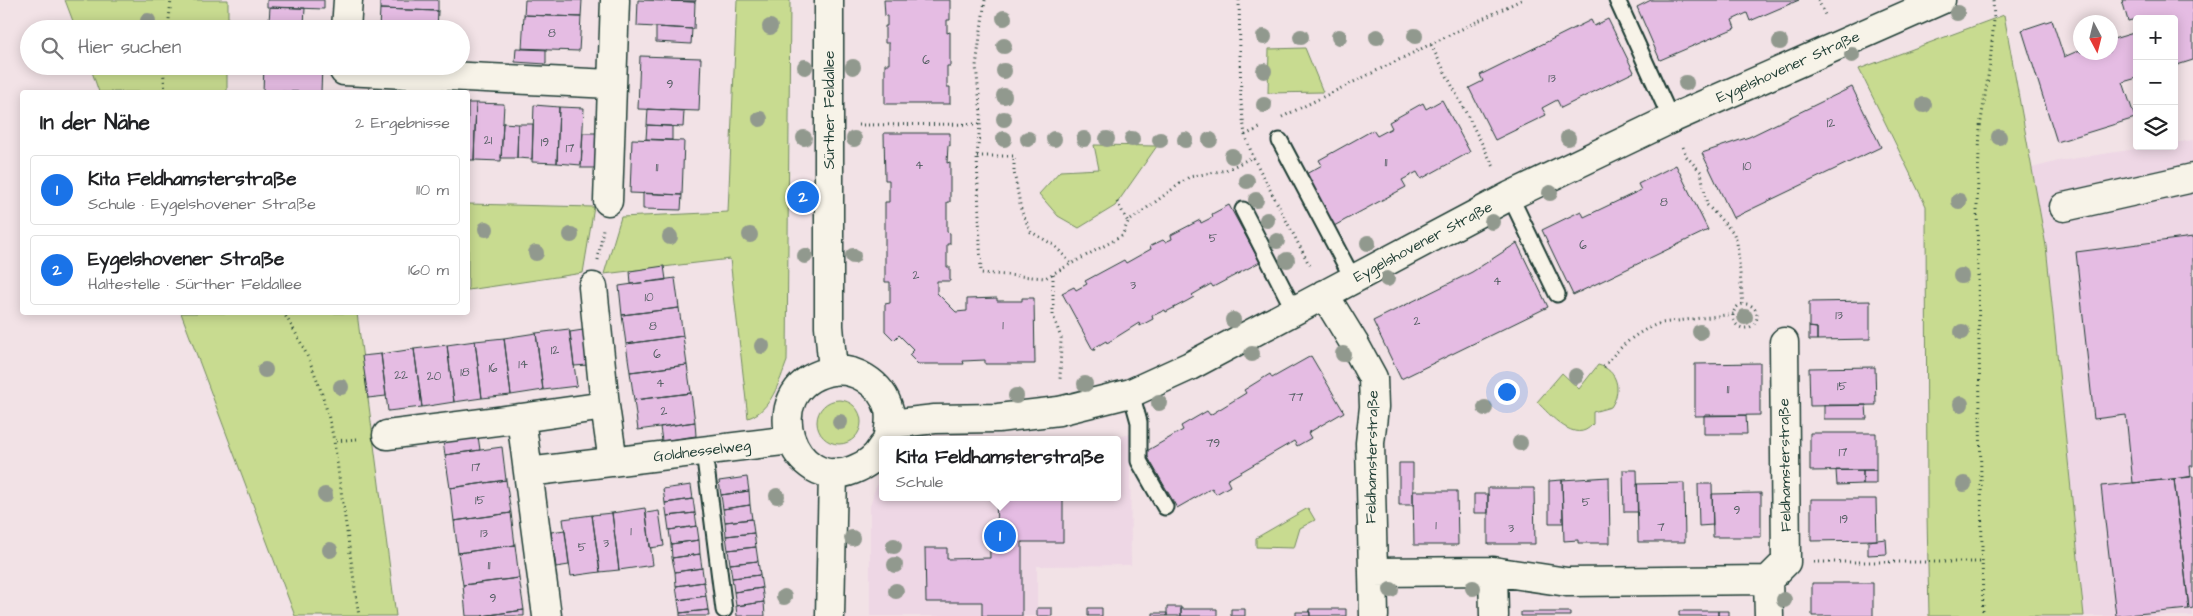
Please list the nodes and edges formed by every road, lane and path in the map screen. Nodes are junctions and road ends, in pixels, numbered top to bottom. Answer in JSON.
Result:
{"nodes":[{"id":1,"x":171,"y":0,"type":"edge"},
{"id":2,"x":348,"y":0,"type":"edge"},
{"id":3,"x":615,"y":0,"type":"edge"},
{"id":4,"x":829,"y":0,"type":"edge"},
{"id":5,"x":985,"y":0,"type":"edge"},
{"id":6,"x":1521,"y":0,"type":"edge"},
{"id":7,"x":1617,"y":0,"type":"edge"},
{"id":8,"x":1941,"y":0,"type":"edge"},
{"id":9,"x":1993,"y":0,"type":"edge"},
{"id":10,"x":169,"y":20,"type":"edge"},
{"id":11,"x":347,"y":20,"type":"edge"},
{"id":12,"x":1431,"y":45,"type":"junction"},
{"id":13,"x":164,"y":75,"type":"edge"},
{"id":14,"x":344,"y":76,"type":"edge"},
{"id":15,"x":611,"y":84,"type":"junction"},
{"id":16,"x":165,"y":90,"type":"edge"},
{"id":17,"x":1280,"y":118,"type":"dead end"},
{"id":18,"x":1671,"y":119,"type":"junction"},
{"id":19,"x":980,"y":124,"type":"junction"},
{"id":20,"x":829,"y":125,"type":"junction"},
{"id":21,"x":1263,"y":126,"type":"dead end"},
{"id":22,"x":1245,"y":135,"type":"dead end"},
{"id":23,"x":1280,"y":141,"type":"dead end"},
{"id":24,"x":977,"y":156,"type":"junction"},
{"id":25,"x":1253,"y":157,"type":"dead end"},
{"id":26,"x":2193,"y":178,"type":"edge"},
{"id":27,"x":1510,"y":196,"type":"junction"},
{"id":28,"x":608,"y":201,"type":"joint"},
{"id":29,"x":1117,"y":202,"type":"dead end"},
{"id":30,"x":2064,"y":207,"type":"dead end"},
{"id":31,"x":1242,"y":210,"type":"dead end"},
{"id":32,"x":1128,"y":222,"type":"junction"},
{"id":33,"x":1071,"y":263,"type":"junction"},
{"id":34,"x":1053,"y":274,"type":"junction"},
{"id":35,"x":1354,"y":278,"type":"junction"},
{"id":36,"x":593,"y":287,"type":"joint"},
{"id":37,"x":1324,"y":294,"type":"junction"},
{"id":38,"x":1557,"y":294,"type":"dead end"},
{"id":39,"x":1743,"y":304,"type":"junction"},
{"id":40,"x":1294,"y":310,"type":"junction"},
{"id":41,"x":1734,"y":314,"type":"junction"},
{"id":42,"x":285,"y":315,"type":"edge"},
{"id":43,"x":1784,"y":342,"type":"dead end"},
{"id":44,"x":1604,"y":367,"type":"dead end"},
{"id":45,"x":833,"y":371,"type":"junction"},
{"id":46,"x":1131,"y":393,"type":"junction"},
{"id":47,"x":605,"y":406,"type":"junction"},
{"id":48,"x":1059,"y":411,"type":"junction"},
{"id":49,"x":521,"y":418,"type":"junction"},
{"id":50,"x":387,"y":435,"type":"joint"},
{"id":51,"x":886,"y":436,"type":"edge"},
{"id":52,"x":889,"y":436,"type":"edge"},
{"id":53,"x":791,"y":440,"type":"junction"},
{"id":54,"x":334,"y":441,"type":"junction"},
{"id":55,"x":704,"y":450,"type":"junction"},
{"id":56,"x":879,"y":453,"type":"edge"},
{"id":57,"x":613,"y":462,"type":"junction"},
{"id":58,"x":528,"y":472,"type":"junction"},
{"id":59,"x":832,"y":472,"type":"junction"},
{"id":60,"x":1165,"y":507,"type":"dead end"},
{"id":61,"x":1982,"y":562,"type":"junction"},
{"id":62,"x":1493,"y":571,"type":"junction"},
{"id":63,"x":1777,"y":571,"type":"junction"},
{"id":64,"x":1373,"y":572,"type":"junction"},
{"id":65,"x":724,"y":610,"type":"dead end"},
{"id":66,"x":359,"y":616,"type":"edge"},
{"id":67,"x":547,"y":616,"type":"edge"},
{"id":68,"x":830,"y":616,"type":"edge"},
{"id":69,"x":1374,"y":616,"type":"edge"},
{"id":70,"x":1494,"y":616,"type":"edge"},
{"id":71,"x":1769,"y":616,"type":"edge"},
{"id":72,"x":1983,"y":616,"type":"edge"}],
"edges":[{"from":1,"to":10,"type":"path"},
{"from":2,"to":11,"type":"street"},
{"from":3,"to":15,"type":"street"},
{"from":4,"to":20,"type":"street","name":"Sürther Feldallee"},
{"from":5,"to":19,"type":"path"},
{"from":6,"to":12,"type":"path"},
{"from":7,"to":18,"type":"lane"},
{"from":8,"to":18,"type":"street","name":"Eygelshovener Straße"},
{"from":9,"to":61,"type":"path"},
{"from":12,"to":17,"type":"path"},
{"from":12,"to":27,"type":"path"},
{"from":13,"to":16,"type":"path"},
{"from":14,"to":15,"type":"street"},
{"from":15,"to":28,"type":"street"},
{"from":18,"to":27,"type":"street","name":"Eygelshovener Straße"},
{"from":18,"to":39,"type":"path"},
{"from":19,"to":20,"type":"path"},
{"from":19,"to":24,"type":"path"},
{"from":20,"to":45,"type":"street","name":"Sürther Feldallee"},
{"from":21,"to":22,"type":"path"},
{"from":23,"to":35,"type":"lane"},
{"from":24,"to":33,"type":"path"},
{"from":24,"to":34,"type":"path"},
{"from":25,"to":32,"type":"path"},
{"from":26,"to":30,"type":"street"},
{"from":27,"to":35,"type":"street","name":"Eygelshovener Straße"},
{"from":27,"to":38,"type":"lane"},
{"from":28,"to":36,"type":"path"},
{"from":29,"to":32,"type":"path"},
{"from":31,"to":40,"type":"lane"},
{"from":32,"to":33,"type":"path"},
{"from":33,"to":34,"type":"path"},
{"from":34,"to":48,"type":"path"},
{"from":35,"to":37,"type":"street","name":"Eygelshovener Straße"},
{"from":36,"to":47,"type":"street"},
{"from":37,"to":40,"type":"street","name":"Eygelshovener Straße"},
{"from":37,"to":64,"type":"street","name":"Feldhamsterstraße"},
{"from":39,"to":41,"type":"path"},
{"from":39,"to":41,"type":"path"},
{"from":40,"to":46,"type":"street","name":"Eygelshovener Straße"},
{"from":41,"to":44,"type":"path"},
{"from":42,"to":54,"type":"path"},
{"from":43,"to":63,"type":"street","name":"Feldhamsterstraße"},
{"from":45,"to":51,"type":"street"},
{"from":45,"to":53,"type":"street"},
{"from":46,"to":48,"type":"street","name":"Eygelshovener Straße"},
{"from":46,"to":60,"type":"lane"},
{"from":47,"to":49,"type":"street"},
{"from":47,"to":57,"type":"street"},
{"from":48,"to":52,"type":"street","name":"Eygelshovener Straße"},
{"from":49,"to":50,"type":"street"},
{"from":49,"to":58,"type":"street"},
{"from":50,"to":54,"type":"path"},
{"from":53,"to":55,"type":"street","name":"Goldnesselweg"},
{"from":53,"to":59,"type":"street"},
{"from":54,"to":66,"type":"path"},
{"from":55,"to":57,"type":"street","name":"Goldnesselweg"},
{"from":55,"to":65,"type":"lane"},
{"from":56,"to":59,"type":"street"},
{"from":57,"to":58,"type":"street","name":"Goldnesselweg"},
{"from":58,"to":67,"type":"street"},
{"from":59,"to":68,"type":"street"},
{"from":61,"to":63,"type":"path"},
{"from":61,"to":72,"type":"path"},
{"from":62,"to":63,"type":"street"},
{"from":62,"to":64,"type":"street"},
{"from":62,"to":70,"type":"street"},
{"from":63,"to":71,"type":"street","name":"Feldhamsterstraße"},
{"from":64,"to":69,"type":"street","name":"Feldhamsterstraße"}]}
